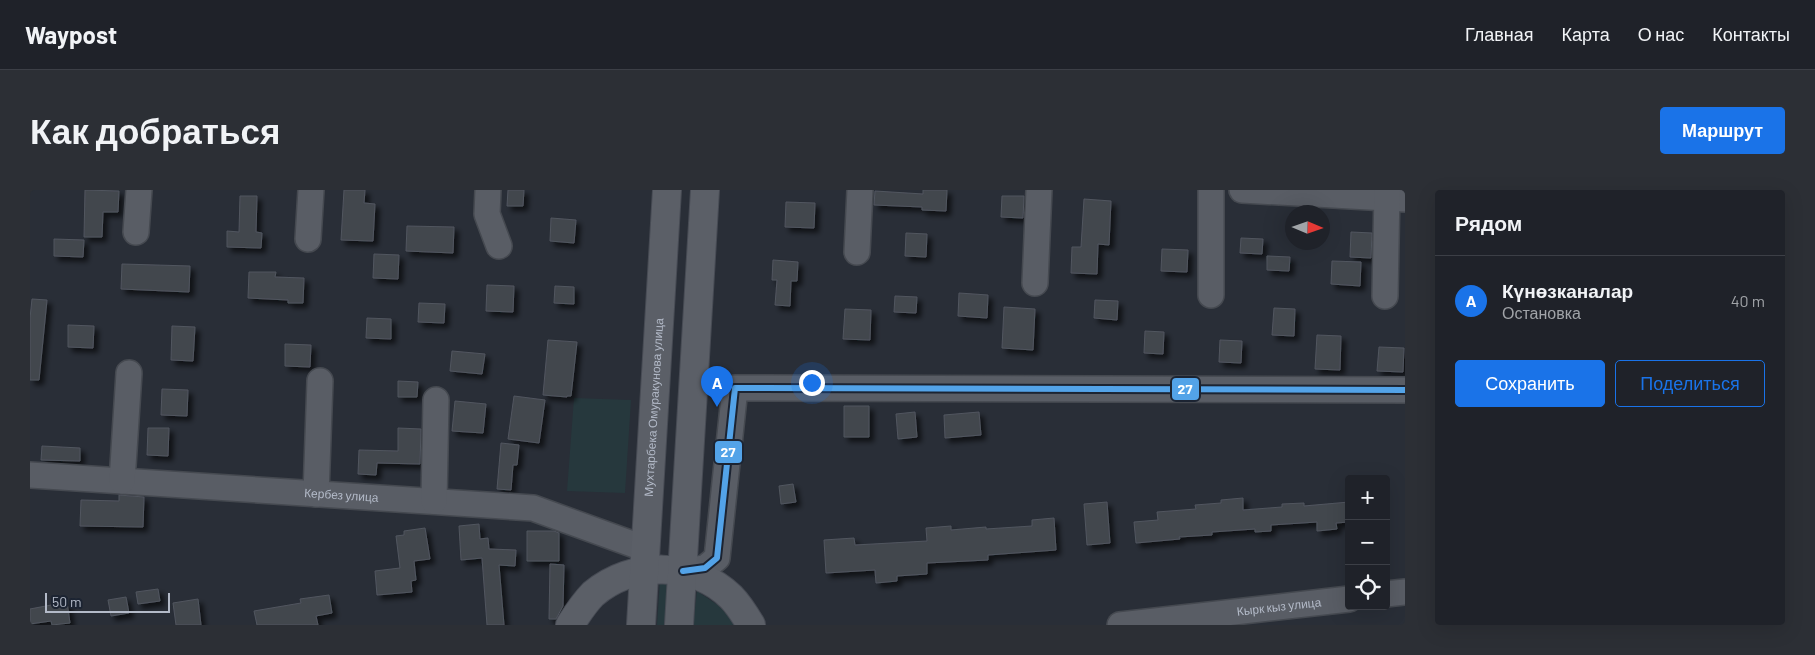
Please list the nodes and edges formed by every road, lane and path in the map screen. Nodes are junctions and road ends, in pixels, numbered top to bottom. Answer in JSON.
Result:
{"nodes":[{"id":1,"x":139,"y":190,"type":"edge"},
{"id":2,"x":311,"y":190,"type":"edge"},
{"id":3,"x":488,"y":190,"type":"edge"},
{"id":4,"x":667,"y":190,"type":"edge"},
{"id":5,"x":705,"y":190,"type":"edge"},
{"id":6,"x":860,"y":190,"type":"edge"},
{"id":7,"x":1039,"y":190,"type":"edge"},
{"id":8,"x":1211,"y":190,"type":"edge"},
{"id":9,"x":1242,"y":190,"type":"edge"},
{"id":10,"x":1392,"y":195,"type":"edge"},
{"id":11,"x":136,"y":232,"type":"dead end"},
{"id":12,"x":308,"y":239,"type":"dead end"},
{"id":13,"x":499,"y":246,"type":"dead end"},
{"id":14,"x":857,"y":252,"type":"dead end"},
{"id":15,"x":1035,"y":283,"type":"dead end"},
{"id":16,"x":1211,"y":295,"type":"dead end"},
{"id":17,"x":1385,"y":296,"type":"dead end"},
{"id":18,"x":130,"y":373,"type":"dead end"},
{"id":19,"x":320,"y":381,"type":"dead end"},
{"id":20,"x":1405,"y":390,"type":"edge"},
{"id":21,"x":436,"y":400,"type":"dead end"},
{"id":22,"x":30,"y":475,"type":"edge"},
{"id":23,"x":122,"y":481,"type":"junction"},
{"id":24,"x":316,"y":494,"type":"junction"},
{"id":25,"x":434,"y":501,"type":"junction"},
{"id":26,"x":645,"y":560,"type":"junction"},
{"id":27,"x":683,"y":571,"type":"junction"},
{"id":28,"x":1405,"y":592,"type":"edge"},
{"id":29,"x":1390,"y":594,"type":"edge"},
{"id":30,"x":1345,"y":599,"type":"edge"},
{"id":31,"x":570,"y":625,"type":"edge"},
{"id":32,"x":641,"y":625,"type":"edge"},
{"id":33,"x":680,"y":625,"type":"edge"},
{"id":34,"x":752,"y":625,"type":"edge"},
{"id":35,"x":1120,"y":625,"type":"edge"}],
"edges":[{"from":1,"to":11,"type":"street"},
{"from":2,"to":12,"type":"street"},
{"from":3,"to":13,"type":"street"},
{"from":4,"to":26,"type":"main road","name":"Мухтарбека Омуракунова улица"},
{"from":5,"to":27,"type":"main road"},
{"from":6,"to":14,"type":"street"},
{"from":7,"to":15,"type":"street"},
{"from":8,"to":16,"type":"street"},
{"from":9,"to":10,"type":"street"},
{"from":10,"to":17,"type":"street"},
{"from":18,"to":23,"type":"street"},
{"from":19,"to":24,"type":"street"},
{"from":20,"to":27,"type":"street"},
{"from":21,"to":25,"type":"street"},
{"from":22,"to":23,"type":"street","name":"Кербез улица"},
{"from":23,"to":24,"type":"street","name":"Кербез улица"},
{"from":24,"to":25,"type":"street","name":"Кербез улица"},
{"from":25,"to":26,"type":"street","name":"Кербез улица"},
{"from":26,"to":27,"type":"main road"},
{"from":26,"to":31,"type":"main road"},
{"from":26,"to":32,"type":"main road","name":"Мухтарбека Омуракунова улица"},
{"from":27,"to":33,"type":"main road"},
{"from":27,"to":34,"type":"main road"},
{"from":28,"to":29,"type":"street"},
{"from":30,"to":35,"type":"street","name":"Кырк кыз улица"}]}
